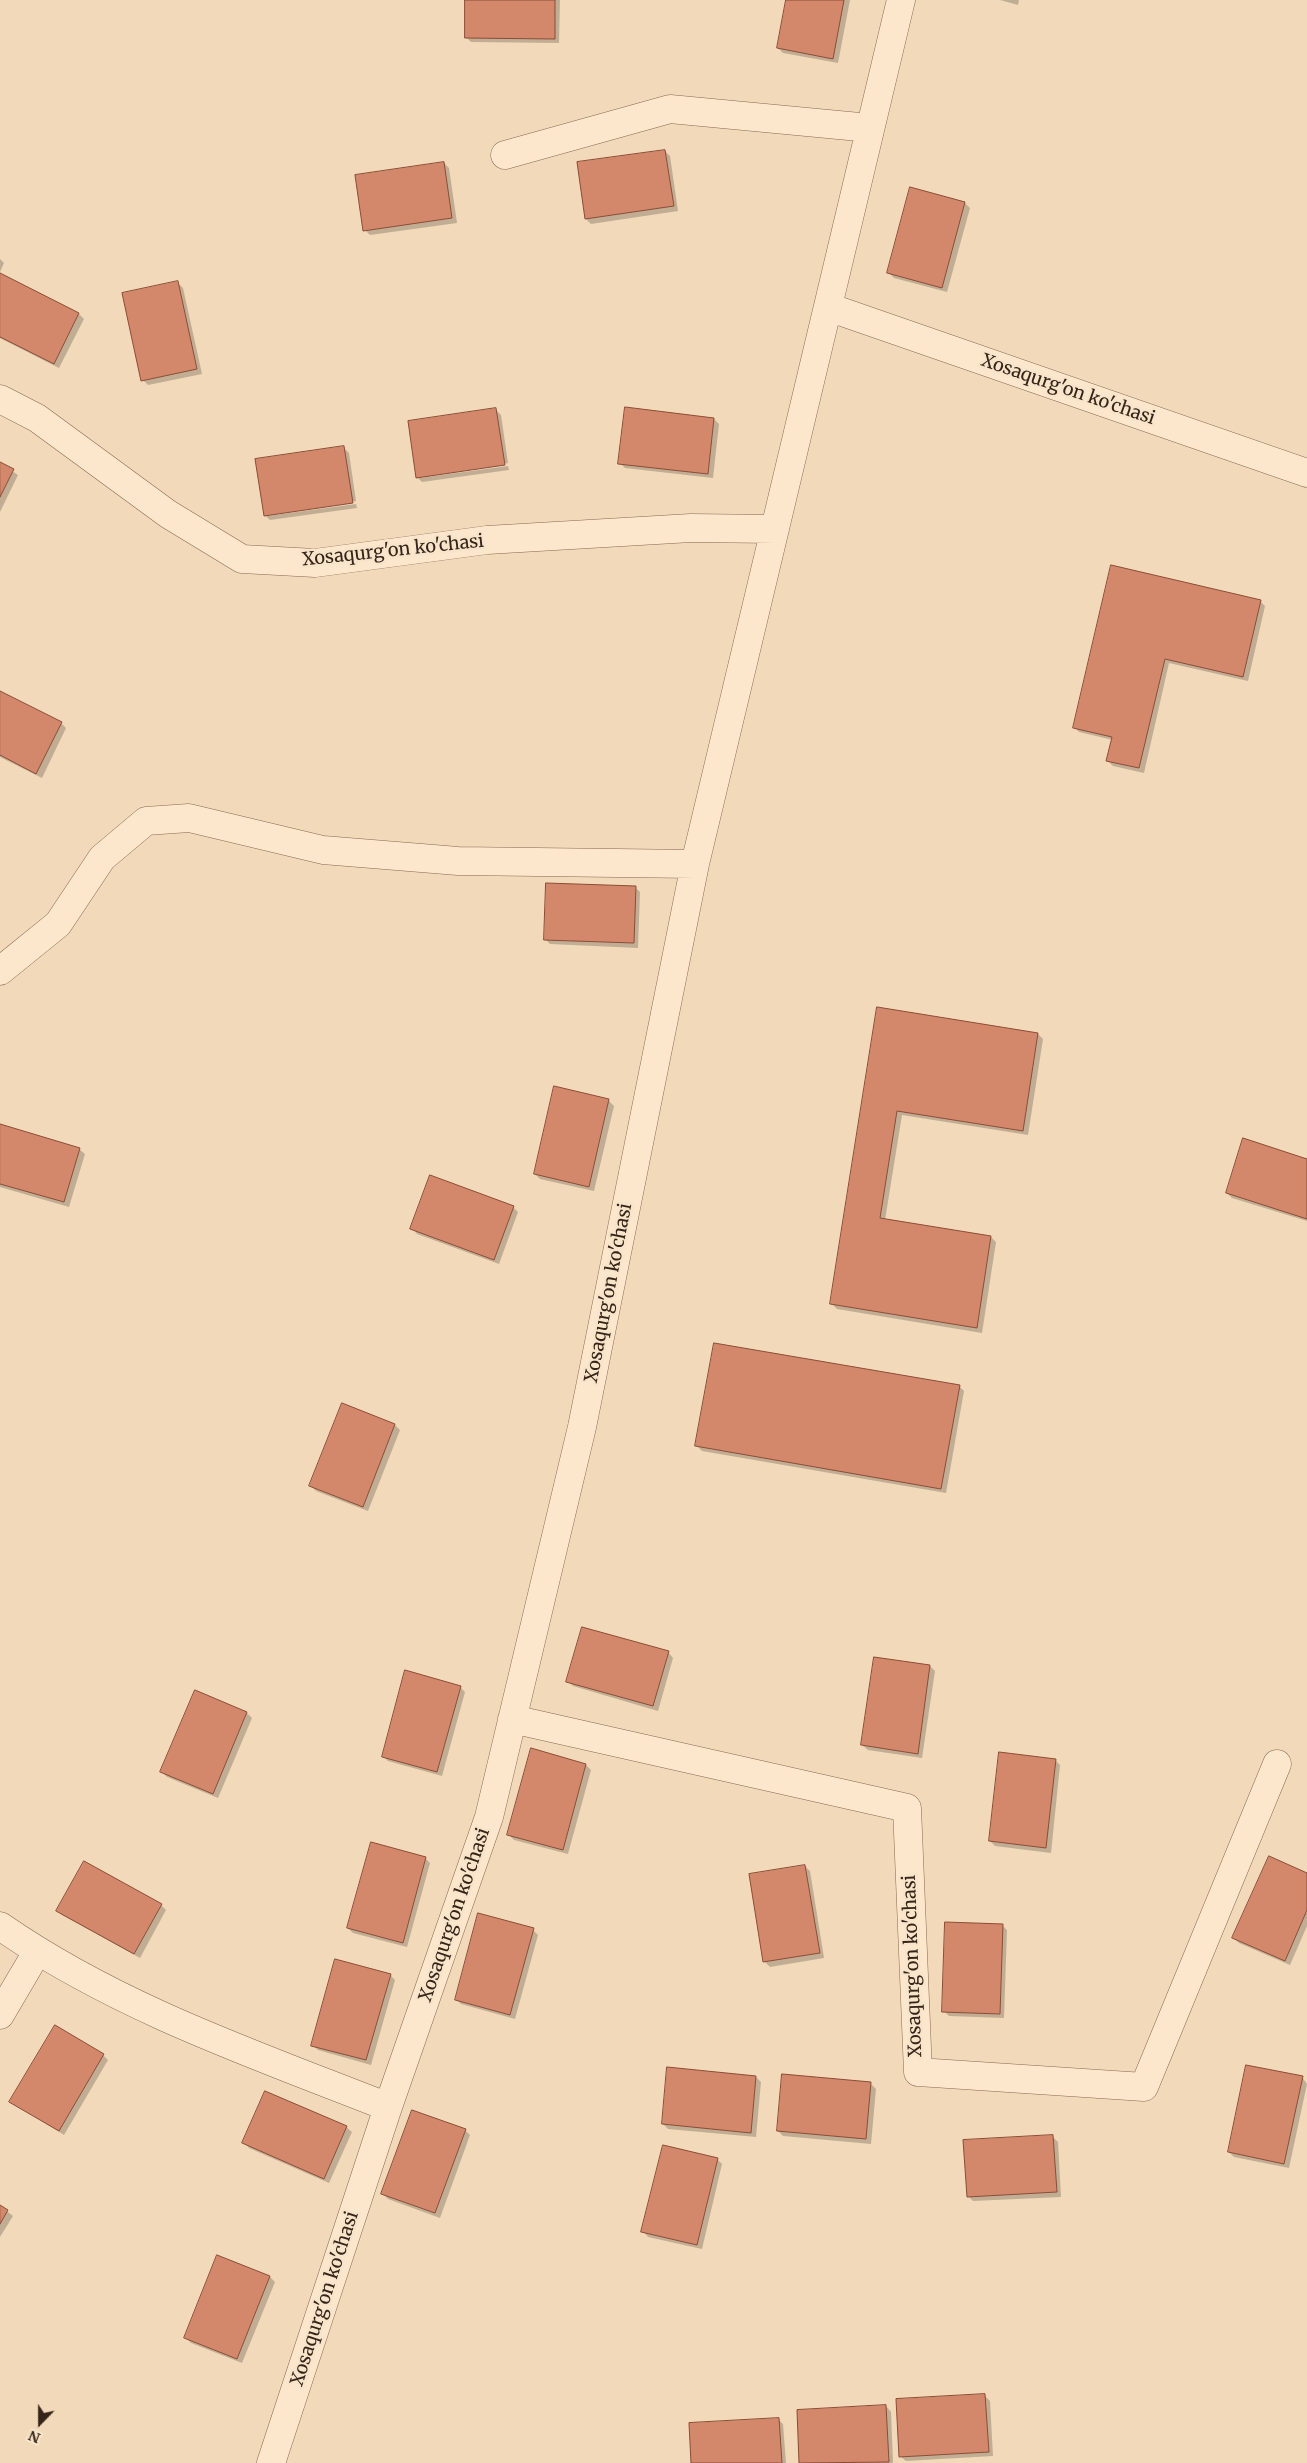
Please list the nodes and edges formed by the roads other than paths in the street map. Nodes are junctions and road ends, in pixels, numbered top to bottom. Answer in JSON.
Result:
{"nodes":[{"id":1,"x":901,"y":0,"type":"edge"},
{"id":2,"x":870,"y":128,"type":"junction"},
{"id":3,"x":504,"y":155,"type":"dead end"},
{"id":4,"x":828,"y":307,"type":"junction"},
{"id":5,"x":0,"y":399,"type":"edge"},
{"id":6,"x":1307,"y":473,"type":"edge"},
{"id":7,"x":775,"y":529,"type":"junction"},
{"id":8,"x":695,"y":864,"type":"junction"},
{"id":9,"x":0,"y":971,"type":"edge"},
{"id":10,"x":512,"y":1719,"type":"junction"},
{"id":11,"x":1277,"y":1764,"type":"dead end"},
{"id":12,"x":0,"y":1926,"type":"edge"},
{"id":13,"x":37,"y":1952,"type":"junction"},
{"id":14,"x":0,"y":2015,"type":"edge"},
{"id":15,"x":388,"y":2108,"type":"junction"},
{"id":16,"x":271,"y":2463,"type":"edge"}],
"edges":[{"from":1,"to":2,"type":"street","name":"Xosaqurg'on ko'chasi"},
{"from":2,"to":3,"type":"street"},
{"from":2,"to":4,"type":"street","name":"Xosaqurg'on ko'chasi"},
{"from":4,"to":6,"type":"street","name":"Xosaqurg'on ko'chasi"},
{"from":4,"to":7,"type":"street","name":"Xosaqurg'on ko'chasi"},
{"from":5,"to":7,"type":"street","name":"Xosaqurg'on ko'chasi"},
{"from":7,"to":8,"type":"street","name":"Xosaqurg'on ko'chasi"},
{"from":8,"to":9,"type":"street"},
{"from":8,"to":10,"type":"street","name":"Xosaqurg'on ko'chasi"},
{"from":10,"to":11,"type":"street","name":"Xosaqurg'on ko'chasi"},
{"from":10,"to":15,"type":"street","name":"Xosaqurg'on ko'chasi"},
{"from":12,"to":13,"type":"street"},
{"from":13,"to":14,"type":"street"},
{"from":13,"to":15,"type":"street"},
{"from":15,"to":16,"type":"street","name":"Xosaqurg'on ko'chasi"}]}
